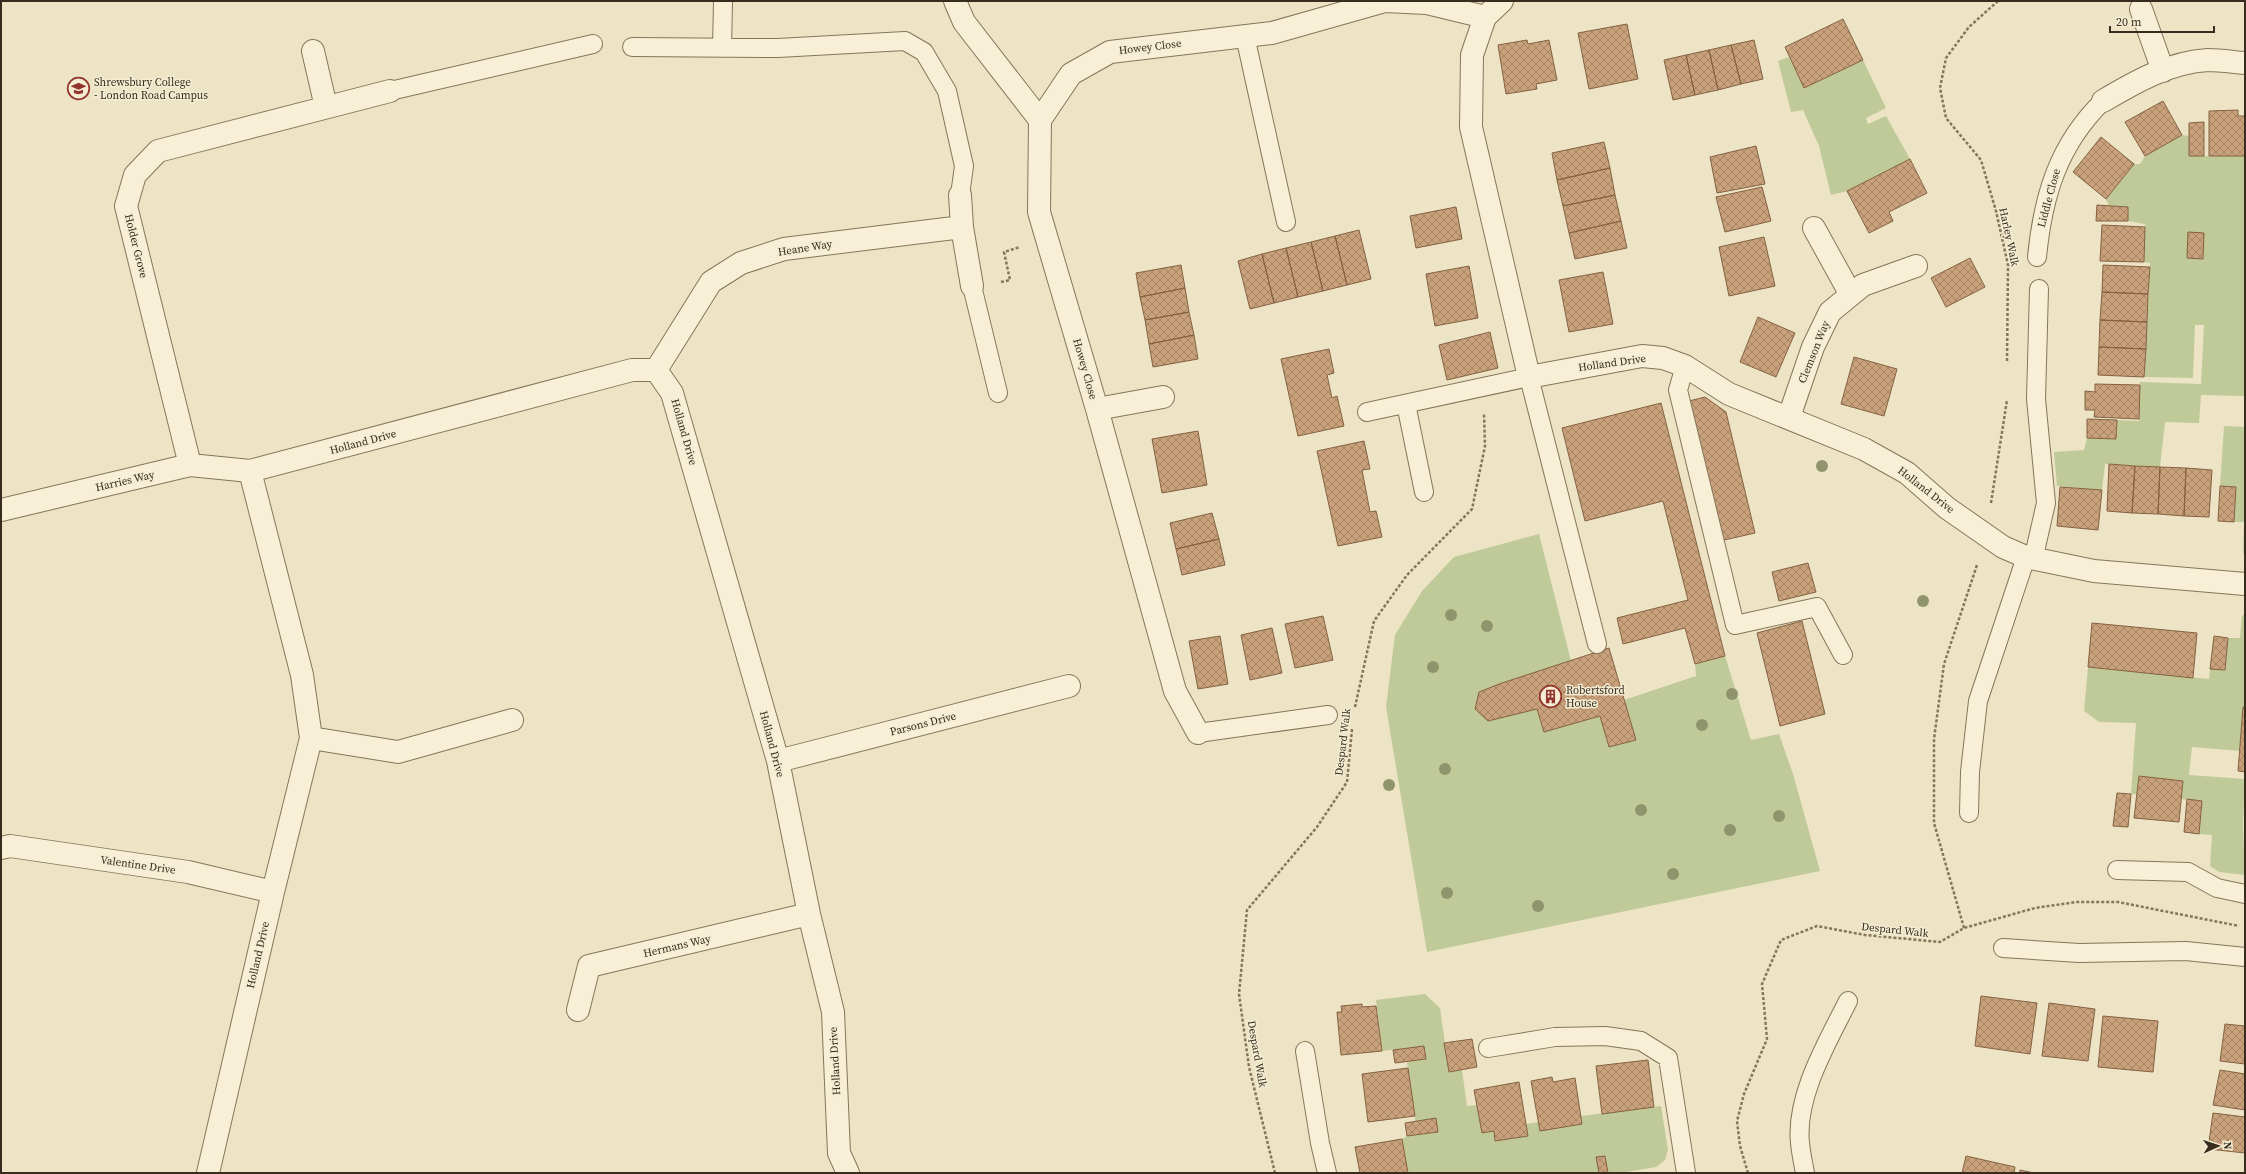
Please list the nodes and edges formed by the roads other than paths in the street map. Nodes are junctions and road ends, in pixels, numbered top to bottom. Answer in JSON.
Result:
{"nodes":[{"id":1,"x":723,"y":1,"type":"edge"},
{"id":2,"x":955,"y":1,"type":"edge"},
{"id":3,"x":1502,"y":1,"type":"edge"},
{"id":4,"x":2141,"y":5,"type":"edge"},
{"id":5,"x":1485,"y":17,"type":"junction"},
{"id":6,"x":1245,"y":36,"type":"junction"},
{"id":7,"x":593,"y":44,"type":"dead end"},
{"id":8,"x":632,"y":47,"type":"dead end"},
{"id":9,"x":722,"y":48,"type":"junction"},
{"id":10,"x":313,"y":51,"type":"dead end"},
{"id":11,"x":2245,"y":63,"type":"edge"},
{"id":12,"x":2163,"y":71,"type":"junction"},
{"id":13,"x":390,"y":91,"type":"joint"},
{"id":14,"x":2103,"y":101,"type":"joint"},
{"id":15,"x":326,"y":107,"type":"junction"},
{"id":16,"x":1040,"y":120,"type":"junction"},
{"id":17,"x":960,"y":195,"type":"joint"},
{"id":18,"x":1286,"y":222,"type":"dead end"},
{"id":19,"x":962,"y":227,"type":"junction"},
{"id":20,"x":1814,"y":228,"type":"dead end"},
{"id":21,"x":2037,"y":257,"type":"dead end"},
{"id":22,"x":1916,"y":266,"type":"dead end"},
{"id":23,"x":972,"y":286,"type":"joint"},
{"id":24,"x":2039,"y":289,"type":"dead end"},
{"id":25,"x":1851,"y":296,"type":"junction"},
{"id":26,"x":1685,"y":366,"type":"junction"},
{"id":27,"x":656,"y":370,"type":"junction"},
{"id":28,"x":1528,"y":377,"type":"junction"},
{"id":29,"x":998,"y":393,"type":"dead end"},
{"id":30,"x":1163,"y":398,"type":"dead end"},
{"id":31,"x":1406,"y":404,"type":"junction"},
{"id":32,"x":1097,"y":409,"type":"junction"},
{"id":33,"x":1367,"y":412,"type":"dead end"},
{"id":34,"x":1789,"y":417,"type":"junction"},
{"id":35,"x":190,"y":465,"type":"junction"},
{"id":36,"x":250,"y":471,"type":"junction"},
{"id":37,"x":1424,"y":492,"type":"dead end"},
{"id":38,"x":1,"y":510,"type":"edge"},
{"id":39,"x":2029,"y":558,"type":"junction"},
{"id":40,"x":2245,"y":584,"type":"edge"},
{"id":41,"x":1597,"y":644,"type":"dead end"},
{"id":42,"x":1843,"y":655,"type":"dead end"},
{"id":43,"x":1069,"y":686,"type":"dead end"},
{"id":44,"x":1328,"y":715,"type":"dead end"},
{"id":45,"x":512,"y":720,"type":"dead end"},
{"id":46,"x":1198,"y":733,"type":"joint"},
{"id":47,"x":312,"y":738,"type":"junction"},
{"id":48,"x":778,"y":761,"type":"junction"},
{"id":49,"x":1969,"y":813,"type":"dead end"},
{"id":50,"x":1,"y":848,"type":"edge"},
{"id":51,"x":2118,"y":870,"type":"dead end"},
{"id":52,"x":273,"y":892,"type":"junction"},
{"id":53,"x":2245,"y":894,"type":"edge"},
{"id":54,"x":809,"y":914,"type":"junction"},
{"id":55,"x":2003,"y":948,"type":"dead end"},
{"id":56,"x":2245,"y":957,"type":"edge"},
{"id":57,"x":1848,"y":1001,"type":"dead end"},
{"id":58,"x":578,"y":1010,"type":"dead end"},
{"id":59,"x":1488,"y":1048,"type":"dead end"},
{"id":60,"x":1305,"y":1051,"type":"dead end"},
{"id":61,"x":208,"y":1173,"type":"edge"},
{"id":62,"x":848,"y":1173,"type":"edge"},
{"id":63,"x":1327,"y":1173,"type":"edge"},
{"id":64,"x":1684,"y":1173,"type":"edge"},
{"id":65,"x":1805,"y":1173,"type":"edge"}],
"edges":[{"from":1,"to":9,"type":"lane"},
{"from":2,"to":16,"type":"street"},
{"from":3,"to":5,"type":"street"},
{"from":4,"to":12,"type":"street"},
{"from":5,"to":6,"type":"street","name":"Howey Close"},
{"from":5,"to":28,"type":"street"},
{"from":6,"to":16,"type":"street","name":"Howey Close"},
{"from":6,"to":18,"type":"lane"},
{"from":7,"to":13,"type":"lane"},
{"from":8,"to":9,"type":"lane"},
{"from":9,"to":17,"type":"lane"},
{"from":10,"to":15,"type":"street"},
{"from":11,"to":12,"type":"street","name":"Liddle Close"},
{"from":12,"to":14,"type":"street","name":"Liddle Close"},
{"from":13,"to":15,"type":"street","name":"Holder Grove"},
{"from":14,"to":21,"type":"lane","name":"Liddle Close"},
{"from":15,"to":35,"type":"street","name":"Holder Grove"},
{"from":16,"to":32,"type":"street","name":"Howey Close"},
{"from":17,"to":19,"type":"street"},
{"from":19,"to":23,"type":"street"},
{"from":19,"to":27,"type":"street","name":"Heane Way"},
{"from":20,"to":25,"type":"street"},
{"from":22,"to":25,"type":"street","name":"Clemson Way"},
{"from":23,"to":29,"type":"lane"},
{"from":24,"to":39,"type":"lane"},
{"from":25,"to":34,"type":"street","name":"Clemson Way"},
{"from":26,"to":28,"type":"street","name":"Holland Drive"},
{"from":26,"to":34,"type":"street","name":"Holland Drive"},
{"from":26,"to":42,"type":"lane"},
{"from":27,"to":36,"type":"street","name":"Holland Drive"},
{"from":27,"to":48,"type":"street","name":"Holland Drive"},
{"from":28,"to":31,"type":"lane"},
{"from":28,"to":41,"type":"lane"},
{"from":30,"to":32,"type":"street","name":"Howey Close"},
{"from":31,"to":33,"type":"lane"},
{"from":31,"to":37,"type":"lane"},
{"from":32,"to":46,"type":"street","name":"Howey Close"},
{"from":34,"to":39,"type":"street","name":"Holland Drive"},
{"from":35,"to":36,"type":"street","name":"Harries Way"},
{"from":35,"to":38,"type":"street","name":"Harries Way"},
{"from":36,"to":47,"type":"street","name":"Holland Drive"},
{"from":39,"to":40,"type":"street","name":"Holland Drive"},
{"from":39,"to":49,"type":"lane"},
{"from":43,"to":48,"type":"street","name":"Parsons Drive"},
{"from":44,"to":46,"type":"lane"},
{"from":45,"to":47,"type":"street"},
{"from":47,"to":52,"type":"street","name":"Holland Drive"},
{"from":48,"to":54,"type":"street","name":"Holland Drive"},
{"from":50,"to":52,"type":"street","name":"Valentine Drive"},
{"from":51,"to":53,"type":"lane"},
{"from":52,"to":61,"type":"street","name":"Holland Drive"},
{"from":54,"to":58,"type":"street","name":"Hermans Way"},
{"from":54,"to":62,"type":"street","name":"Holland Drive"},
{"from":55,"to":56,"type":"lane"},
{"from":57,"to":65,"type":"lane"},
{"from":59,"to":64,"type":"lane"},
{"from":60,"to":63,"type":"lane"}]}
